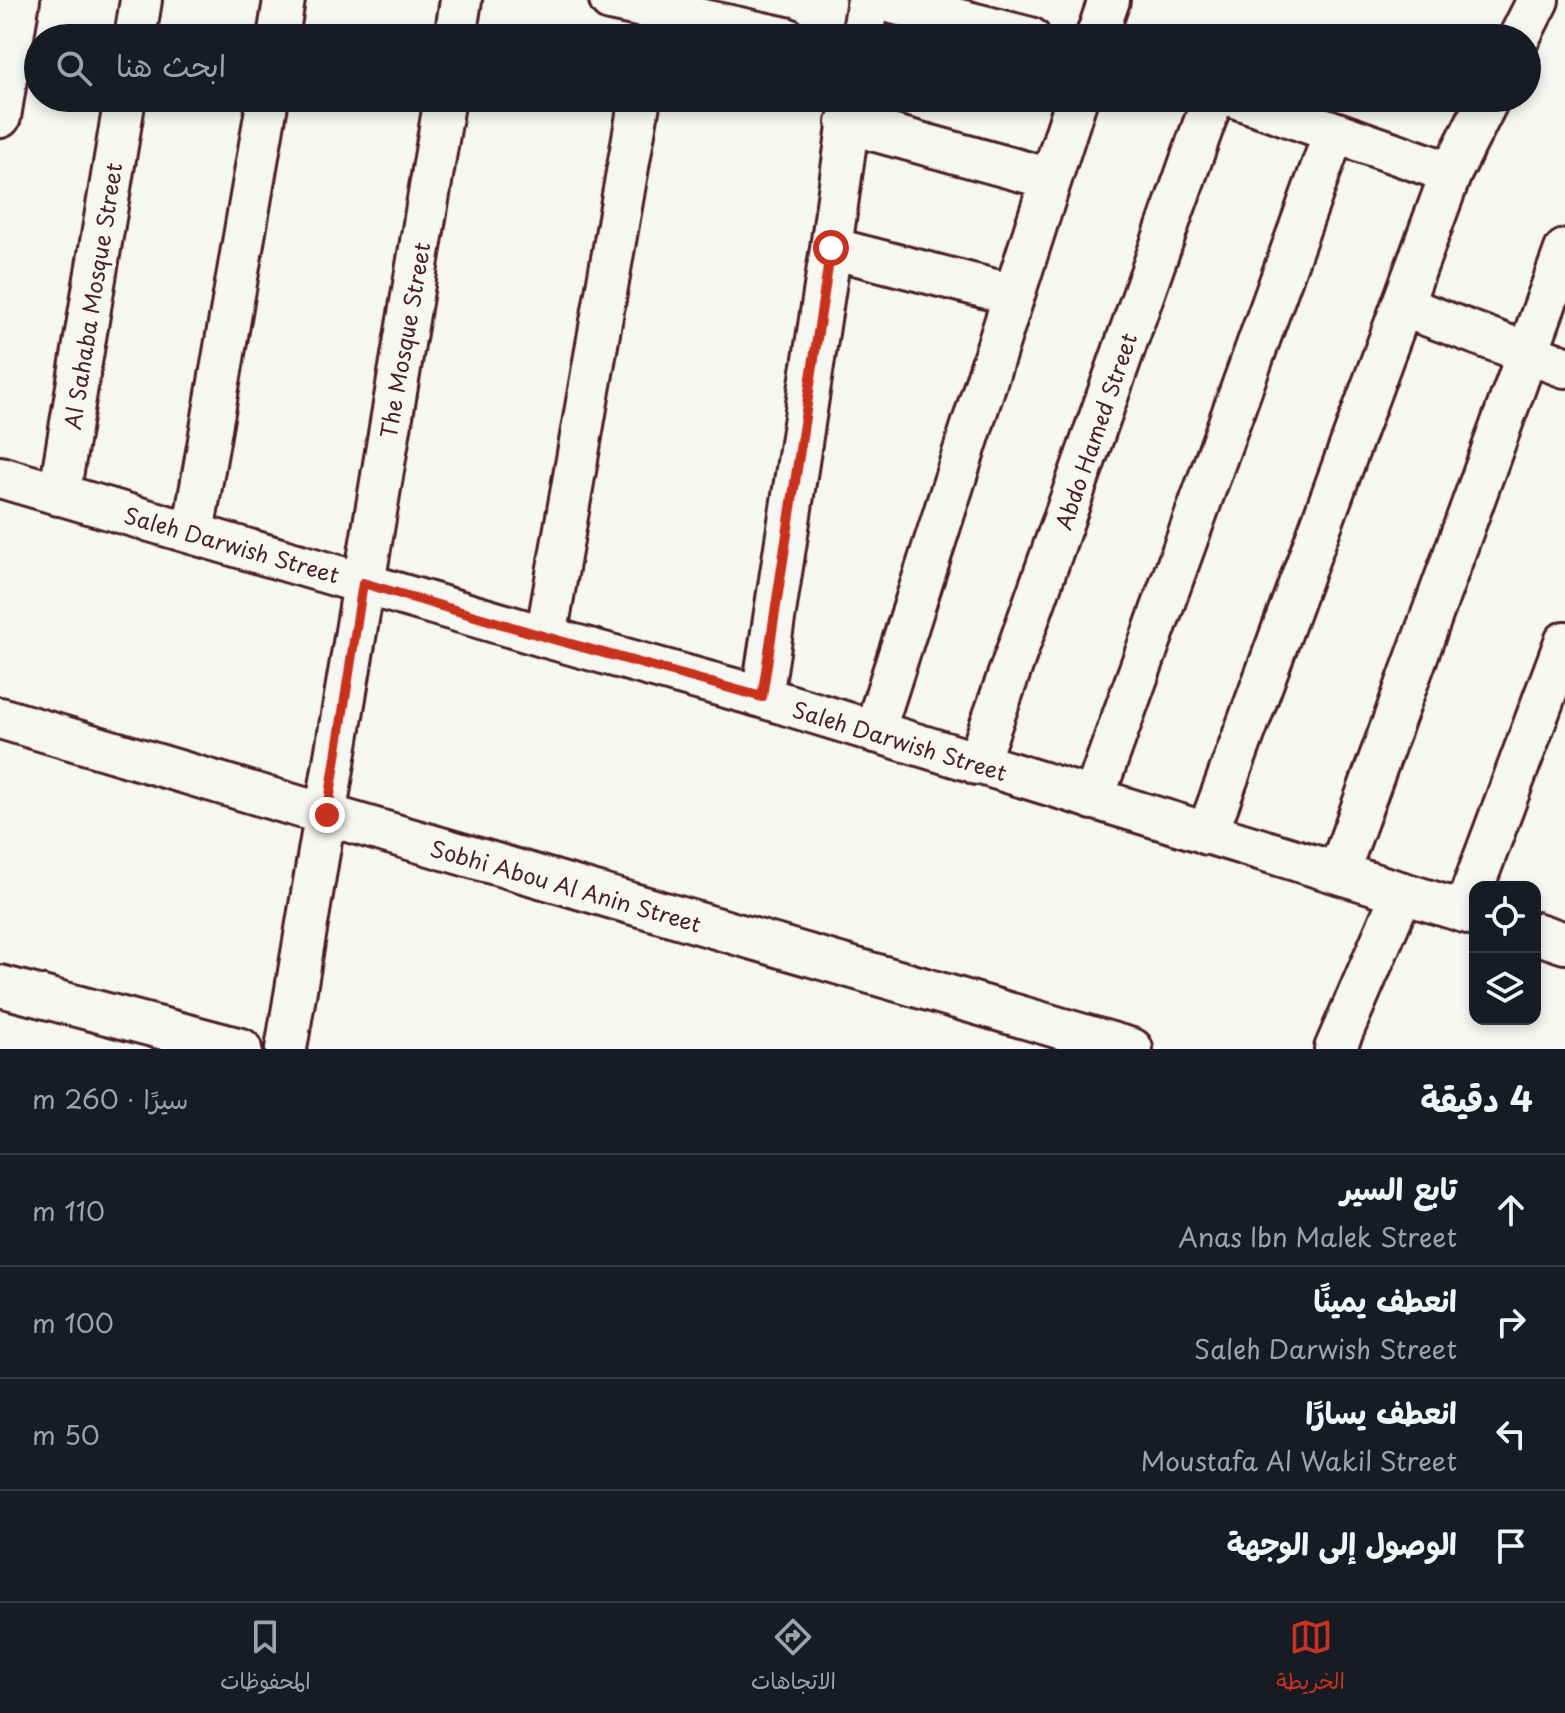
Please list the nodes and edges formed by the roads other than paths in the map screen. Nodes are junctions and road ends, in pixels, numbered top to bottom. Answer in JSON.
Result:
{"nodes":[{"id":1,"x":19,"y":0,"type":"edge"},
{"id":2,"x":141,"y":0,"type":"edge"},
{"id":3,"x":284,"y":0,"type":"edge"},
{"id":4,"x":461,"y":0,"type":"edge"},
{"id":5,"x":610,"y":0,"type":"edge"},
{"id":6,"x":868,"y":0,"type":"edge"},
{"id":7,"x":881,"y":0,"type":"edge"},
{"id":8,"x":1109,"y":0,"type":"edge"},
{"id":9,"x":1538,"y":0,"type":"edge"},
{"id":10,"x":655,"y":16,"type":"edge"},
{"id":11,"x":137,"y":24,"type":"edge"},
{"id":12,"x":280,"y":24,"type":"edge"},
{"id":13,"x":457,"y":24,"type":"edge"},
{"id":14,"x":703,"y":24,"type":"edge"},
{"id":15,"x":864,"y":24,"type":"edge"},
{"id":16,"x":975,"y":24,"type":"edge"},
{"id":17,"x":1101,"y":24,"type":"edge"},
{"id":18,"x":1526,"y":24,"type":"edge"},
{"id":19,"x":123,"y":112,"type":"edge"},
{"id":20,"x":266,"y":112,"type":"edge"},
{"id":21,"x":443,"y":112,"type":"edge"},
{"id":22,"x":638,"y":112,"type":"edge"},
{"id":23,"x":850,"y":112,"type":"edge"},
{"id":24,"x":853,"y":112,"type":"edge"},
{"id":25,"x":1073,"y":112,"type":"edge"},
{"id":26,"x":1208,"y":112,"type":"edge"},
{"id":27,"x":1276,"y":112,"type":"edge"},
{"id":28,"x":1482,"y":112,"type":"edge"},
{"id":29,"x":0,"y":117,"type":"edge"},
{"id":30,"x":1334,"y":133,"type":"junction"},
{"id":31,"x":1451,"y":173,"type":"junction"},
{"id":32,"x":1051,"y":179,"type":"junction"},
{"id":33,"x":831,"y":248,"type":"junction"},
{"id":34,"x":1565,"y":250,"type":"edge"},
{"id":35,"x":1014,"y":295,"type":"junction"},
{"id":36,"x":1402,"y":306,"type":"junction"},
{"id":37,"x":1527,"y":353,"type":"junction"},
{"id":38,"x":1565,"y":367,"type":"edge"},
{"id":39,"x":0,"y":477,"type":"edge"},
{"id":40,"x":59,"y":495,"type":"junction"},
{"id":41,"x":193,"y":533,"type":"junction"},
{"id":42,"x":363,"y":583,"type":"junction"},
{"id":43,"x":546,"y":637,"type":"junction"},
{"id":44,"x":1565,"y":642,"type":"edge"},
{"id":45,"x":762,"y":697,"type":"junction"},
{"id":46,"x":0,"y":718,"type":"edge"},
{"id":47,"x":874,"y":732,"type":"junction"},
{"id":48,"x":977,"y":764,"type":"junction"},
{"id":49,"x":1093,"y":799,"type":"junction"},
{"id":50,"x":327,"y":815,"type":"junction"},
{"id":51,"x":1207,"y":834,"type":"junction"},
{"id":52,"x":1338,"y":873,"type":"junction"},
{"id":53,"x":1480,"y":881,"type":"edge"},
{"id":54,"x":1402,"y":893,"type":"junction"},
{"id":55,"x":1469,"y":913,"type":"edge"},
{"id":56,"x":1541,"y":935,"type":"edge"},
{"id":57,"x":1565,"y":943,"type":"edge"},
{"id":58,"x":0,"y":986,"type":"edge"},
{"id":59,"x":241,"y":1049,"type":"edge"},
{"id":60,"x":286,"y":1049,"type":"edge"},
{"id":61,"x":1132,"y":1049,"type":"edge"},
{"id":62,"x":1335,"y":1049,"type":"edge"}],
"edges":[{"from":1,"to":29,"type":"street"},
{"from":2,"to":11,"type":"street"},
{"from":3,"to":12,"type":"street"},
{"from":4,"to":13,"type":"street"},
{"from":5,"to":10,"type":"street"},
{"from":6,"to":15,"type":"street"},
{"from":7,"to":16,"type":"street"},
{"from":8,"to":17,"type":"street"},
{"from":9,"to":18,"type":"street"},
{"from":10,"to":14,"type":"street"},
{"from":19,"to":40,"type":"street","name":"Al Sahaba Mosque Street"},
{"from":20,"to":41,"type":"street"},
{"from":21,"to":42,"type":"street","name":"The Mosque Street"},
{"from":22,"to":43,"type":"street"},
{"from":23,"to":33,"type":"street"},
{"from":24,"to":32,"type":"street"},
{"from":25,"to":32,"type":"street"},
{"from":26,"to":48,"type":"street","name":"Abdo Hamed Street"},
{"from":27,"to":30,"type":"street"},
{"from":28,"to":31,"type":"street"},
{"from":30,"to":31,"type":"street"},
{"from":30,"to":49,"type":"street"},
{"from":31,"to":36,"type":"street"},
{"from":32,"to":35,"type":"street"},
{"from":33,"to":35,"type":"street"},
{"from":33,"to":45,"type":"street"},
{"from":34,"to":37,"type":"street"},
{"from":35,"to":47,"type":"street"},
{"from":36,"to":37,"type":"street"},
{"from":36,"to":51,"type":"street"},
{"from":37,"to":38,"type":"street"},
{"from":37,"to":52,"type":"street"},
{"from":39,"to":40,"type":"street","name":"Saleh Darwish Street"},
{"from":40,"to":41,"type":"street","name":"Saleh Darwish Street"},
{"from":41,"to":42,"type":"street","name":"Saleh Darwish Street"},
{"from":42,"to":43,"type":"street","name":"Saleh Darwish Street"},
{"from":42,"to":50,"type":"street","name":"The Mosque Street"},
{"from":43,"to":45,"type":"street","name":"Saleh Darwish Street"},
{"from":44,"to":53,"type":"street"},
{"from":45,"to":47,"type":"street","name":"Saleh Darwish Street"},
{"from":46,"to":50,"type":"street","name":"Sobhi Abou Al Anin Street"},
{"from":47,"to":48,"type":"street","name":"Saleh Darwish Street"},
{"from":48,"to":49,"type":"street","name":"Saleh Darwish Street"},
{"from":49,"to":51,"type":"street","name":"Saleh Darwish Street"},
{"from":50,"to":60,"type":"street","name":"The Mosque Street"},
{"from":50,"to":61,"type":"street","name":"Sobhi Abou Al Anin Street"},
{"from":51,"to":52,"type":"street","name":"Saleh Darwish Street"},
{"from":52,"to":54,"type":"street","name":"Saleh Darwish Street"},
{"from":54,"to":55,"type":"street","name":"Saleh Darwish Street"},
{"from":54,"to":62,"type":"street"},
{"from":56,"to":57,"type":"street"},
{"from":58,"to":59,"type":"street"}]}
